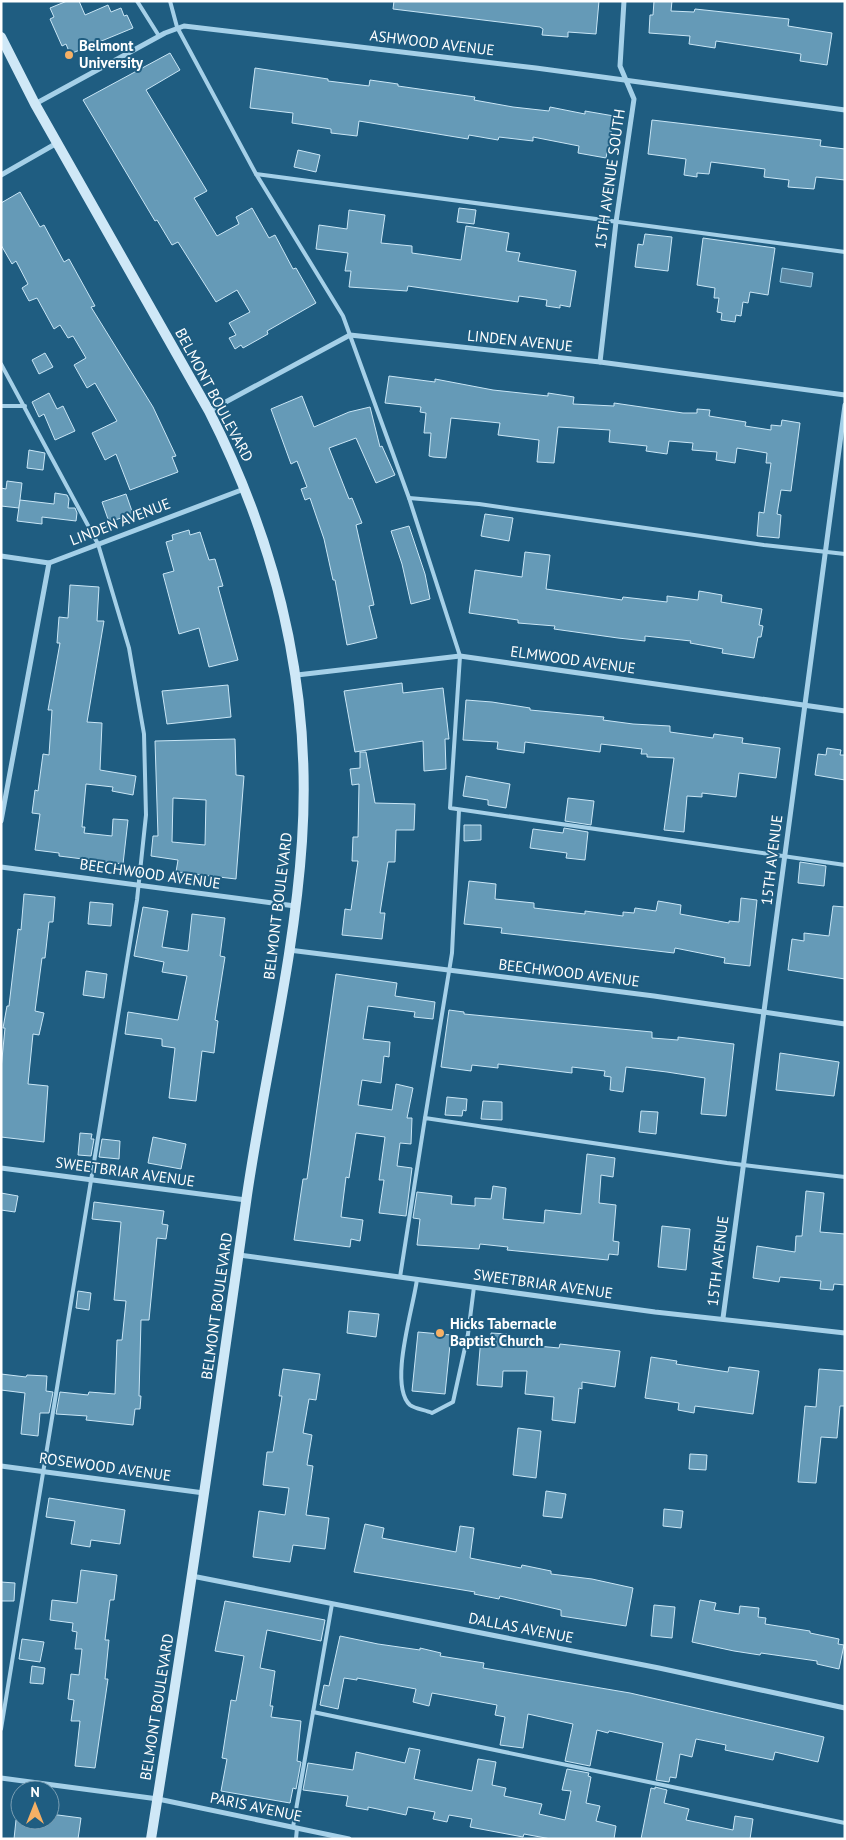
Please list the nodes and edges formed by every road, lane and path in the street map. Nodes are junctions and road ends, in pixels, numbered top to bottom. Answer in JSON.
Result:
{"nodes":[{"id":1,"x":137,"y":1,"type":"edge"},
{"id":2,"x":170,"y":1,"type":"edge"},
{"id":3,"x":624,"y":1,"type":"edge"},
{"id":4,"x":177,"y":27,"type":"junction"},
{"id":5,"x":159,"y":36,"type":"junction"},
{"id":6,"x":1,"y":37,"type":"edge"},
{"id":7,"x":627,"y":81,"type":"junction"},
{"id":8,"x":35,"y":104,"type":"junction"},
{"id":9,"x":845,"y":110,"type":"edge"},
{"id":10,"x":57,"y":143,"type":"junction"},
{"id":11,"x":256,"y":174,"type":"junction"},
{"id":12,"x":1,"y":175,"type":"edge"},
{"id":13,"x":616,"y":222,"type":"junction"},
{"id":14,"x":845,"y":252,"type":"edge"},
{"id":15,"x":350,"y":336,"type":"junction"},
{"id":16,"x":600,"y":362,"type":"junction"},
{"id":17,"x":1,"y":364,"type":"edge"},
{"id":18,"x":845,"y":395,"type":"edge"},
{"id":19,"x":1,"y":406,"type":"edge"},
{"id":20,"x":25,"y":406,"type":"junction"},
{"id":21,"x":845,"y":406,"type":"edge"},
{"id":22,"x":209,"y":411,"type":"junction"},
{"id":23,"x":245,"y":489,"type":"junction"},
{"id":24,"x":410,"y":498,"type":"junction"},
{"id":25,"x":98,"y":544,"type":"junction"},
{"id":26,"x":826,"y":553,"type":"junction"},
{"id":27,"x":845,"y":554,"type":"edge"},
{"id":28,"x":1,"y":556,"type":"edge"},
{"id":29,"x":49,"y":562,"type":"junction"},
{"id":30,"x":460,"y":656,"type":"junction"},
{"id":31,"x":297,"y":675,"type":"junction"},
{"id":32,"x":804,"y":706,"type":"junction"},
{"id":33,"x":845,"y":711,"type":"edge"},
{"id":34,"x":459,"y":810,"type":"junction"},
{"id":35,"x":1,"y":821,"type":"edge"},
{"id":36,"x":785,"y":857,"type":"junction"},
{"id":37,"x":845,"y":865,"type":"edge"},
{"id":38,"x":1,"y":867,"type":"edge"},
{"id":39,"x":139,"y":884,"type":"junction"},
{"id":40,"x":295,"y":906,"type":"junction"},
{"id":41,"x":289,"y":950,"type":"junction"},
{"id":42,"x":448,"y":970,"type":"junction"},
{"id":43,"x":764,"y":1013,"type":"junction"},
{"id":44,"x":845,"y":1024,"type":"edge"},
{"id":45,"x":425,"y":1118,"type":"junction"},
{"id":46,"x":743,"y":1164,"type":"junction"},
{"id":47,"x":1,"y":1168,"type":"edge"},
{"id":48,"x":845,"y":1177,"type":"edge"},
{"id":49,"x":92,"y":1180,"type":"junction"},
{"id":50,"x":246,"y":1200,"type":"junction"},
{"id":51,"x":239,"y":1255,"type":"junction"},
{"id":52,"x":400,"y":1277,"type":"junction"},
{"id":53,"x":417,"y":1280,"type":"junction"},
{"id":54,"x":474,"y":1287,"type":"junction"},
{"id":55,"x":723,"y":1318,"type":"junction"},
{"id":56,"x":845,"y":1333,"type":"edge"},
{"id":57,"x":1,"y":1466,"type":"edge"},
{"id":58,"x":44,"y":1472,"type":"junction"},
{"id":59,"x":205,"y":1493,"type":"junction"},
{"id":60,"x":192,"y":1576,"type":"junction"},
{"id":61,"x":332,"y":1604,"type":"junction"},
{"id":62,"x":845,"y":1708,"type":"edge"},
{"id":63,"x":313,"y":1712,"type":"junction"},
{"id":64,"x":1,"y":1729,"type":"edge"},
{"id":65,"x":1,"y":1778,"type":"edge"},
{"id":66,"x":158,"y":1799,"type":"junction"},
{"id":67,"x":845,"y":1823,"type":"edge"},
{"id":68,"x":295,"y":1828,"type":"junction"},
{"id":69,"x":151,"y":1839,"type":"edge"},
{"id":70,"x":296,"y":1839,"type":"edge"},
{"id":71,"x":349,"y":1839,"type":"edge"}],
"edges":[{"from":1,"to":5,"type":"lane"},
{"from":2,"to":4,"type":"lane"},
{"from":3,"to":7,"type":"street","name":"15TH AVENUE SOUTH"},
{"from":4,"to":5,"type":"street","name":"ASHWOOD AVENUE"},
{"from":4,"to":7,"type":"street","name":"ASHWOOD AVENUE"},
{"from":4,"to":11,"type":"lane"},
{"from":5,"to":8,"type":"street","name":"ASHWOOD AVENUE"},
{"from":6,"to":8,"type":"street","name":"BELMONT BOULEVARD"},
{"from":7,"to":9,"type":"street","name":"ASHWOOD AVENUE"},
{"from":7,"to":13,"type":"street","name":"15TH AVENUE SOUTH"},
{"from":8,"to":10,"type":"street","name":"BELMONT BOULEVARD"},
{"from":10,"to":12,"type":"street"},
{"from":10,"to":22,"type":"street","name":"BELMONT BOULEVARD"},
{"from":11,"to":13,"type":"lane"},
{"from":11,"to":15,"type":"lane"},
{"from":13,"to":14,"type":"lane"},
{"from":13,"to":16,"type":"street","name":"15TH AVENUE SOUTH"},
{"from":15,"to":16,"type":"street","name":"LINDEN AVENUE"},
{"from":15,"to":22,"type":"street"},
{"from":15,"to":24,"type":"lane"},
{"from":16,"to":18,"type":"street","name":"LINDEN AVENUE"},
{"from":17,"to":20,"type":"lane"},
{"from":19,"to":20,"type":"lane"},
{"from":20,"to":25,"type":"lane"},
{"from":21,"to":26,"type":"street","name":"15TH AVENUE"},
{"from":22,"to":23,"type":"street","name":"BELMONT BOULEVARD"},
{"from":23,"to":25,"type":"street","name":"LINDEN AVENUE"},
{"from":23,"to":31,"type":"street","name":"BELMONT BOULEVARD"},
{"from":24,"to":26,"type":"lane"},
{"from":24,"to":30,"type":"lane"},
{"from":25,"to":29,"type":"street","name":"LINDEN AVENUE"},
{"from":25,"to":39,"type":"lane"},
{"from":26,"to":27,"type":"lane"},
{"from":26,"to":32,"type":"street","name":"15TH AVENUE"},
{"from":28,"to":29,"type":"street","name":"LINDEN AVENUE"},
{"from":29,"to":35,"type":"street"},
{"from":30,"to":31,"type":"street","name":"ELMWOOD AVENUE"},
{"from":30,"to":32,"type":"street","name":"ELMWOOD AVENUE"},
{"from":30,"to":34,"type":"lane"},
{"from":31,"to":40,"type":"street","name":"BELMONT BOULEVARD"},
{"from":32,"to":33,"type":"street","name":"ELMWOOD AVENUE"},
{"from":32,"to":36,"type":"street","name":"15TH AVENUE"},
{"from":34,"to":36,"type":"lane"},
{"from":34,"to":42,"type":"lane"},
{"from":36,"to":37,"type":"lane"},
{"from":36,"to":43,"type":"street","name":"15TH AVENUE"},
{"from":38,"to":39,"type":"street","name":"BEECHWOOD AVENUE"},
{"from":39,"to":40,"type":"street","name":"BEECHWOOD AVENUE"},
{"from":39,"to":49,"type":"lane"},
{"from":40,"to":41,"type":"street","name":"BELMONT BOULEVARD"},
{"from":41,"to":42,"type":"street","name":"BEECHWOOD AVENUE"},
{"from":41,"to":50,"type":"street","name":"BELMONT BOULEVARD"},
{"from":42,"to":43,"type":"street","name":"BEECHWOOD AVENUE"},
{"from":42,"to":45,"type":"lane"},
{"from":43,"to":44,"type":"street","name":"BEECHWOOD AVENUE"},
{"from":43,"to":46,"type":"street","name":"15TH AVENUE"},
{"from":45,"to":46,"type":"lane"},
{"from":45,"to":52,"type":"lane"},
{"from":46,"to":48,"type":"lane"},
{"from":46,"to":55,"type":"street","name":"15TH AVENUE"},
{"from":47,"to":49,"type":"street","name":"SWEETBRIAR AVENUE"},
{"from":49,"to":50,"type":"street","name":"SWEETBRIAR AVENUE"},
{"from":49,"to":58,"type":"lane"},
{"from":50,"to":51,"type":"street","name":"BELMONT BOULEVARD"},
{"from":51,"to":52,"type":"street","name":"SWEETBRIAR AVENUE"},
{"from":51,"to":59,"type":"street","name":"BELMONT BOULEVARD"},
{"from":52,"to":53,"type":"street","name":"SWEETBRIAR AVENUE"},
{"from":53,"to":54,"type":"street","name":"SWEETBRIAR AVENUE"},
{"from":53,"to":54,"type":"lane"},
{"from":54,"to":55,"type":"street","name":"SWEETBRIAR AVENUE"},
{"from":55,"to":56,"type":"street","name":"SWEETBRIAR AVENUE"},
{"from":57,"to":58,"type":"street","name":"ROSEWOOD AVENUE"},
{"from":58,"to":59,"type":"street","name":"ROSEWOOD AVENUE"},
{"from":58,"to":64,"type":"lane"},
{"from":59,"to":60,"type":"street","name":"BELMONT BOULEVARD"},
{"from":60,"to":61,"type":"street","name":"DALLAS AVENUE"},
{"from":60,"to":66,"type":"street","name":"BELMONT BOULEVARD"},
{"from":61,"to":62,"type":"street","name":"DALLAS AVENUE"},
{"from":61,"to":63,"type":"lane"},
{"from":63,"to":67,"type":"lane"},
{"from":63,"to":68,"type":"lane"},
{"from":65,"to":66,"type":"street","name":"PARIS AVENUE"},
{"from":66,"to":68,"type":"street","name":"PARIS AVENUE"},
{"from":66,"to":69,"type":"street","name":"BELMONT BOULEVARD"},
{"from":68,"to":70,"type":"lane"},
{"from":68,"to":71,"type":"street","name":"PARIS AVENUE"}]}
